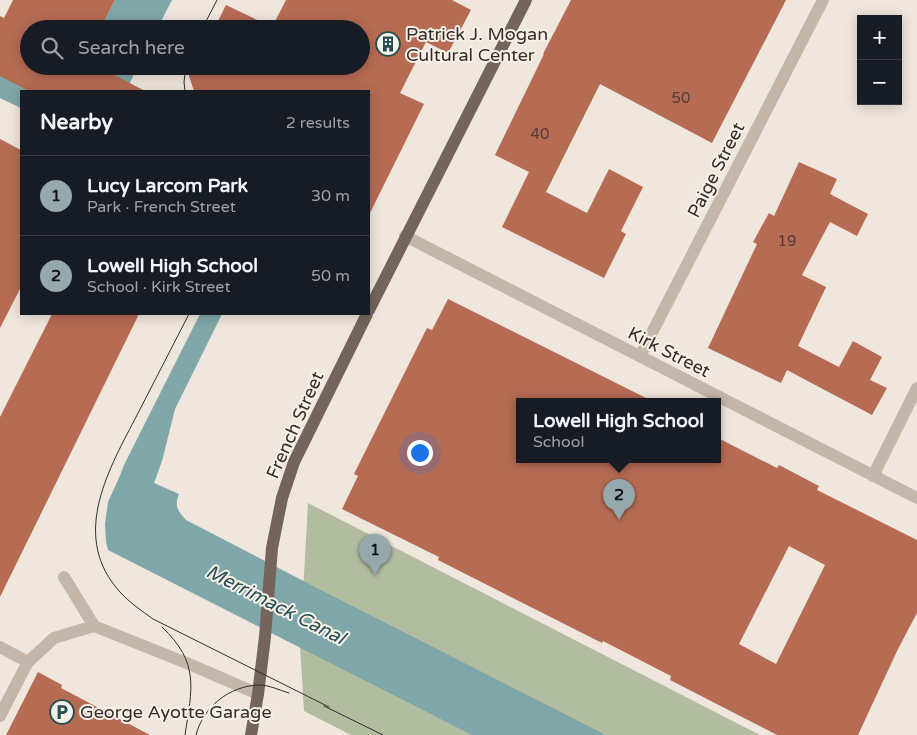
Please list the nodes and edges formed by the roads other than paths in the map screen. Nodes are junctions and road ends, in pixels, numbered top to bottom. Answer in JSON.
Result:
{"nodes":[{"id":1,"x":526,"y":0,"type":"edge"},
{"id":2,"x":823,"y":0,"type":"edge"},
{"id":3,"x":405,"y":236,"type":"junction"},
{"id":4,"x":370,"y":308,"type":"edge"},
{"id":5,"x":367,"y":315,"type":"edge"},
{"id":6,"x":640,"y":356,"type":"junction"},
{"id":7,"x":917,"y":388,"type":"edge"},
{"id":8,"x":873,"y":476,"type":"junction"},
{"id":9,"x":917,"y":498,"type":"edge"},
{"id":10,"x":64,"y":576,"type":"dead end"},
{"id":11,"x":94,"y":626,"type":"junction"},
{"id":12,"x":0,"y":647,"type":"edge"},
{"id":13,"x":28,"y":662,"type":"junction"},
{"id":14,"x":258,"y":694,"type":"junction"},
{"id":15,"x":0,"y":716,"type":"edge"},
{"id":16,"x":251,"y":735,"type":"edge"}],
"edges":[{"from":1,"to":3,"type":"main road"},
{"from":2,"to":6,"type":"street","name":"Paige Street"},
{"from":3,"to":4,"type":"main road"},
{"from":3,"to":6,"type":"street","name":"Kirk Street"},
{"from":5,"to":14,"type":"main road","name":"French Street"},
{"from":6,"to":8,"type":"street","name":"Kirk Street"},
{"from":7,"to":8,"type":"street"},
{"from":8,"to":9,"type":"street","name":"Kirk Street"},
{"from":10,"to":11,"type":"street"},
{"from":11,"to":13,"type":"street"},
{"from":11,"to":14,"type":"street"},
{"from":12,"to":13,"type":"street"},
{"from":13,"to":15,"type":"street"},
{"from":14,"to":16,"type":"main road","name":"French Street"}]}
